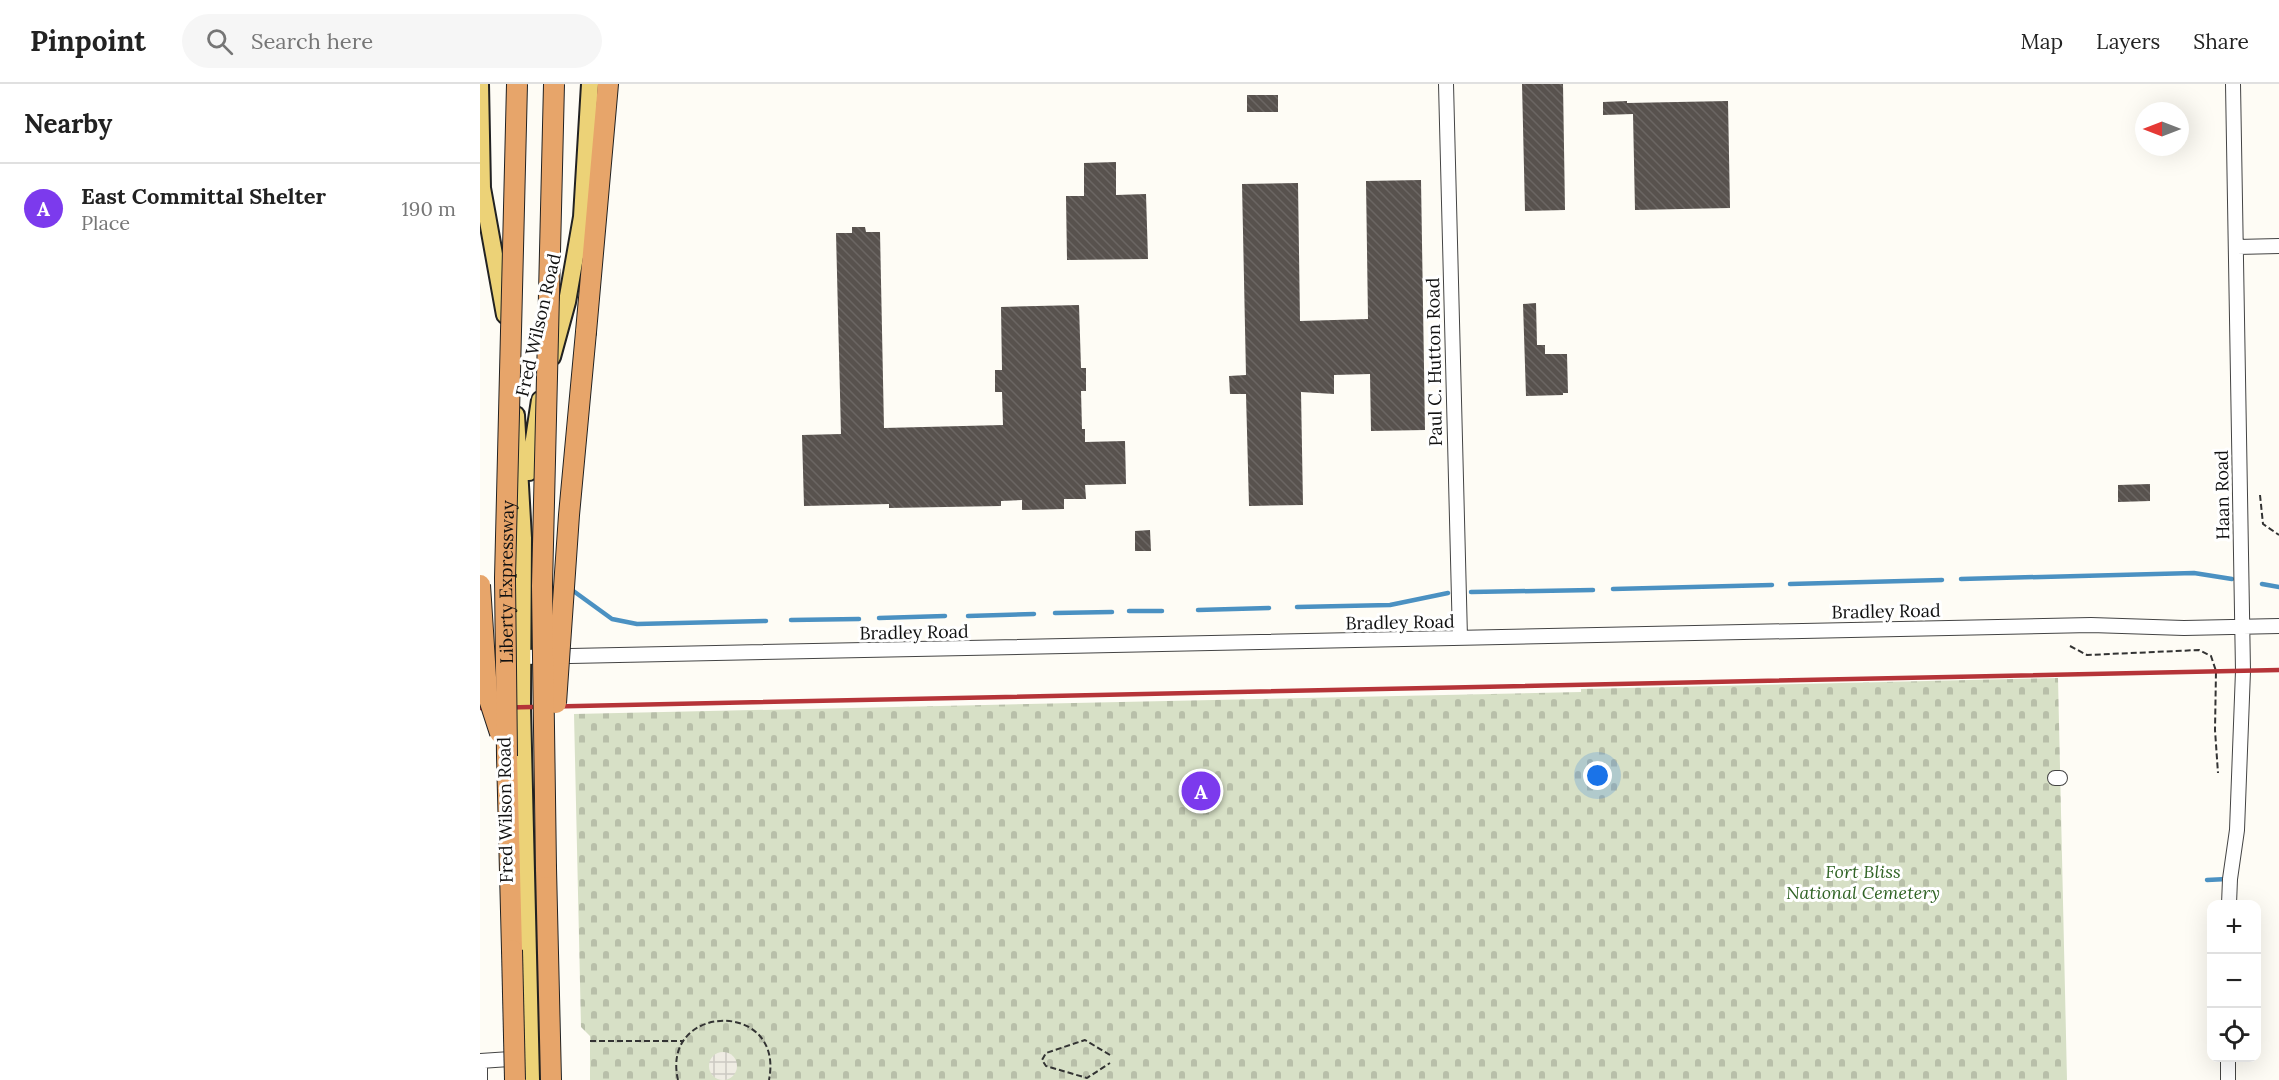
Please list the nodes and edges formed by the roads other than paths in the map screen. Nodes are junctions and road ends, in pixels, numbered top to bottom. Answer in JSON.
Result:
{"nodes":[{"id":1,"x":480,"y":84,"type":"edge"},
{"id":2,"x":517,"y":84,"type":"edge"},
{"id":3,"x":554,"y":84,"type":"edge"},
{"id":4,"x":590,"y":84,"type":"edge"},
{"id":5,"x":608,"y":84,"type":"edge"},
{"id":6,"x":1446,"y":84,"type":"edge"},
{"id":7,"x":2233,"y":84,"type":"edge"},
{"id":8,"x":2279,"y":246,"type":"edge"},
{"id":9,"x":2237,"y":247,"type":"junction"},
{"id":10,"x":523,"y":538,"type":"junction"},
{"id":11,"x":480,"y":585,"type":"edge"},
{"id":12,"x":2279,"y":626,"type":"edge"},
{"id":13,"x":2243,"y":627,"type":"junction"},
{"id":14,"x":1460,"y":638,"type":"junction"},
{"id":15,"x":522,"y":657,"type":"junction"},
{"id":16,"x":507,"y":756,"type":"junction"},
{"id":17,"x":546,"y":868,"type":"junction"},
{"id":18,"x":2229,"y":900,"type":"edge"},
{"id":19,"x":531,"y":1058,"type":"junction"},
{"id":20,"x":480,"y":1061,"type":"edge"},
{"id":21,"x":2228,"y":1062,"type":"edge"},
{"id":22,"x":480,"y":1066,"type":"edge"},
{"id":23,"x":480,"y":1080,"type":"edge"},
{"id":24,"x":515,"y":1080,"type":"edge"},
{"id":25,"x":531,"y":1080,"type":"edge"},
{"id":26,"x":550,"y":1080,"type":"edge"},
{"id":27,"x":2228,"y":1080,"type":"edge"}],
"edges":[{"from":1,"to":10,"type":"main road","name":"Fred Wilson Road"},
{"from":2,"to":16,"type":"highway","name":"Liberty Expressway","bridge":true},
{"from":3,"to":17,"type":"highway","name":"Liberty Expressway","bridge":true},
{"from":4,"to":10,"type":"main road","name":"Fred Wilson Road"},
{"from":5,"to":17,"type":"highway","bridge":true},
{"from":6,"to":14,"type":"street","name":"Paul C. Hutton Road"},
{"from":7,"to":9,"type":"street","name":"Haan Road"},
{"from":8,"to":9,"type":"street"},
{"from":9,"to":13,"type":"street","name":"Haan Road"},
{"from":10,"to":15,"type":"main road","name":"Fred Wilson Road"},
{"from":11,"to":16,"type":"highway","bridge":true},
{"from":12,"to":13,"type":"street","name":"Bradley Road"},
{"from":13,"to":14,"type":"street","name":"Bradley Road"},
{"from":13,"to":18,"type":"street","name":"Haan Road"},
{"from":14,"to":15,"type":"street","name":"Bradley Road"},
{"from":15,"to":19,"type":"main road","name":"Fred Wilson Road"},
{"from":16,"to":24,"type":"highway","name":"Liberty Expressway","bridge":true},
{"from":17,"to":26,"type":"highway","name":"Liberty Expressway"},
{"from":19,"to":20,"type":"street"},
{"from":19,"to":25,"type":"main road","name":"Fred Wilson Road"},
{"from":21,"to":27,"type":"street"},
{"from":22,"to":23,"type":"street"}]}
